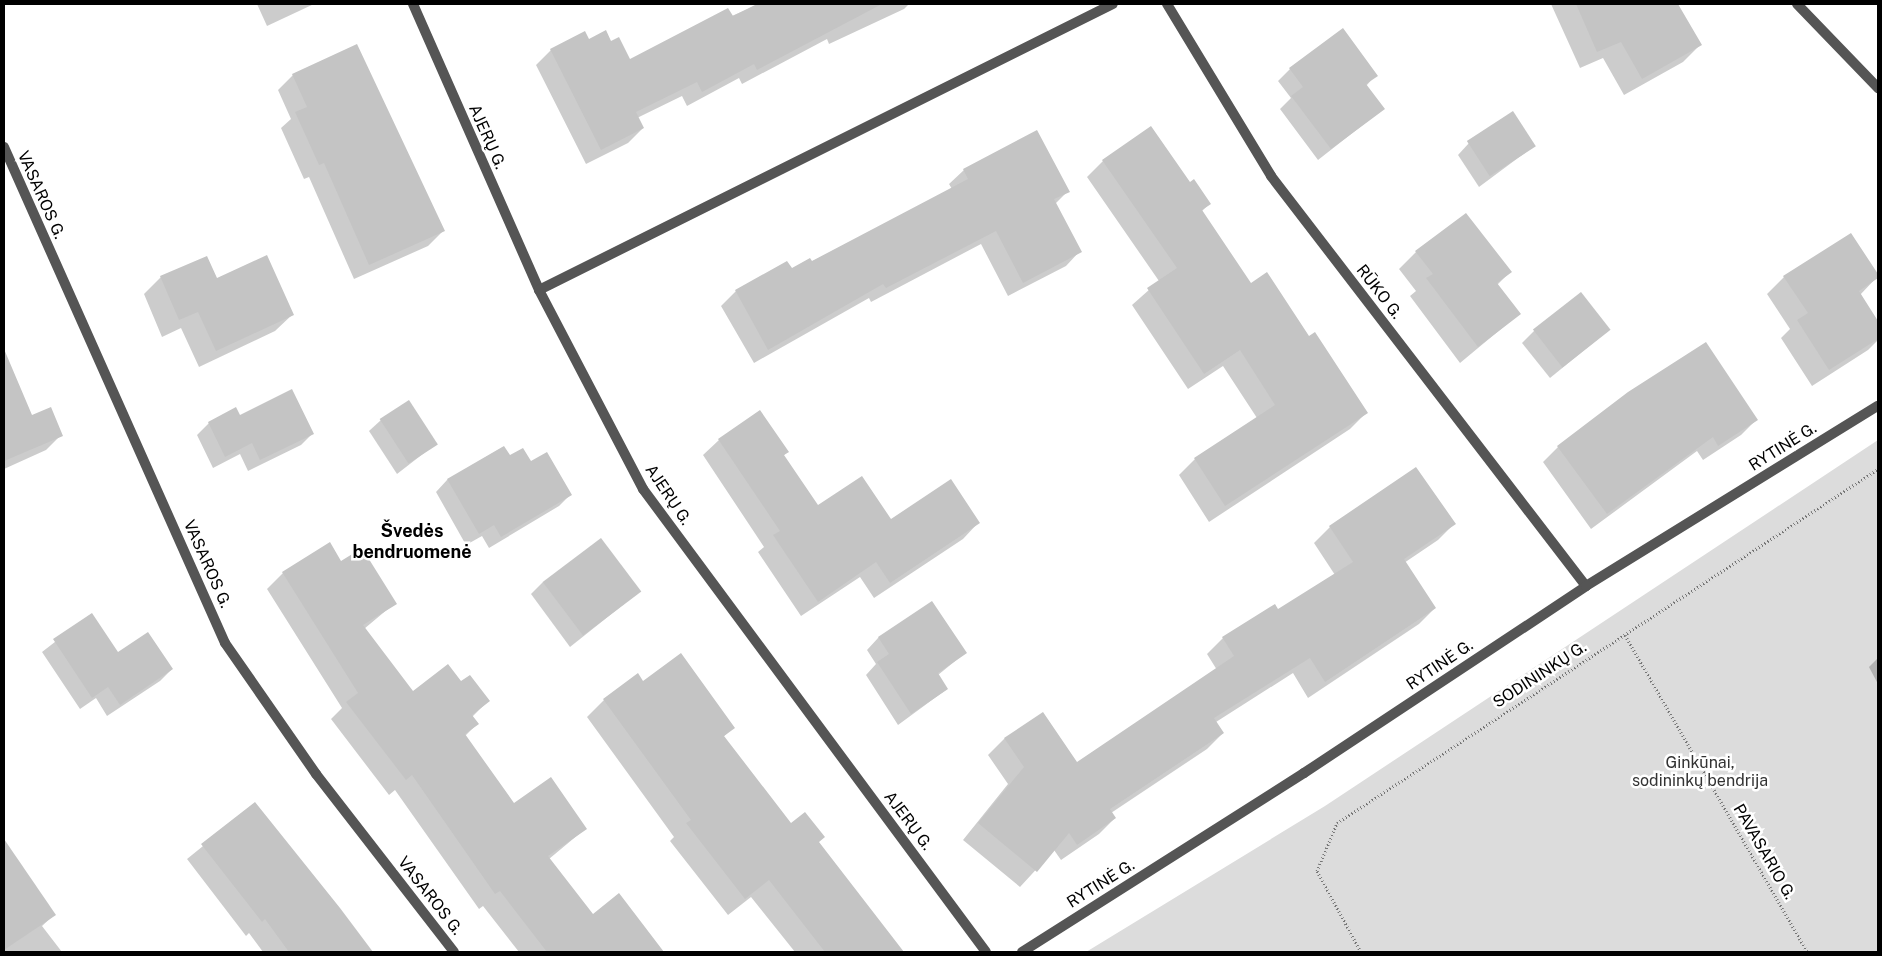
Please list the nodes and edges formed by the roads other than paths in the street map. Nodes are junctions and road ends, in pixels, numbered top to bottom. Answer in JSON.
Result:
{"nodes":[{"id":1,"x":413,"y":4,"type":"edge"},
{"id":2,"x":1113,"y":4,"type":"edge"},
{"id":3,"x":1167,"y":4,"type":"edge"},
{"id":4,"x":1797,"y":4,"type":"edge"},
{"id":5,"x":1878,"y":88,"type":"edge"},
{"id":6,"x":4,"y":147,"type":"edge"},
{"id":7,"x":538,"y":290,"type":"junction"},
{"id":8,"x":1878,"y":406,"type":"edge"},
{"id":9,"x":1586,"y":586,"type":"junction"},
{"id":10,"x":454,"y":952,"type":"edge"},
{"id":11,"x":986,"y":952,"type":"edge"},
{"id":12,"x":1022,"y":952,"type":"edge"}],
"edges":[{"from":1,"to":7,"type":"street","name":"AJERŲ G."},
{"from":2,"to":7,"type":"street"},
{"from":3,"to":9,"type":"street","name":"RŪKO G."},
{"from":4,"to":5,"type":"street"},
{"from":6,"to":10,"type":"street","name":"VASAROS G."},
{"from":7,"to":11,"type":"street","name":"AJERŲ G."},
{"from":8,"to":9,"type":"street","name":"RYTINĖ G."},
{"from":9,"to":12,"type":"street","name":"RYTINĖ G."}]}
